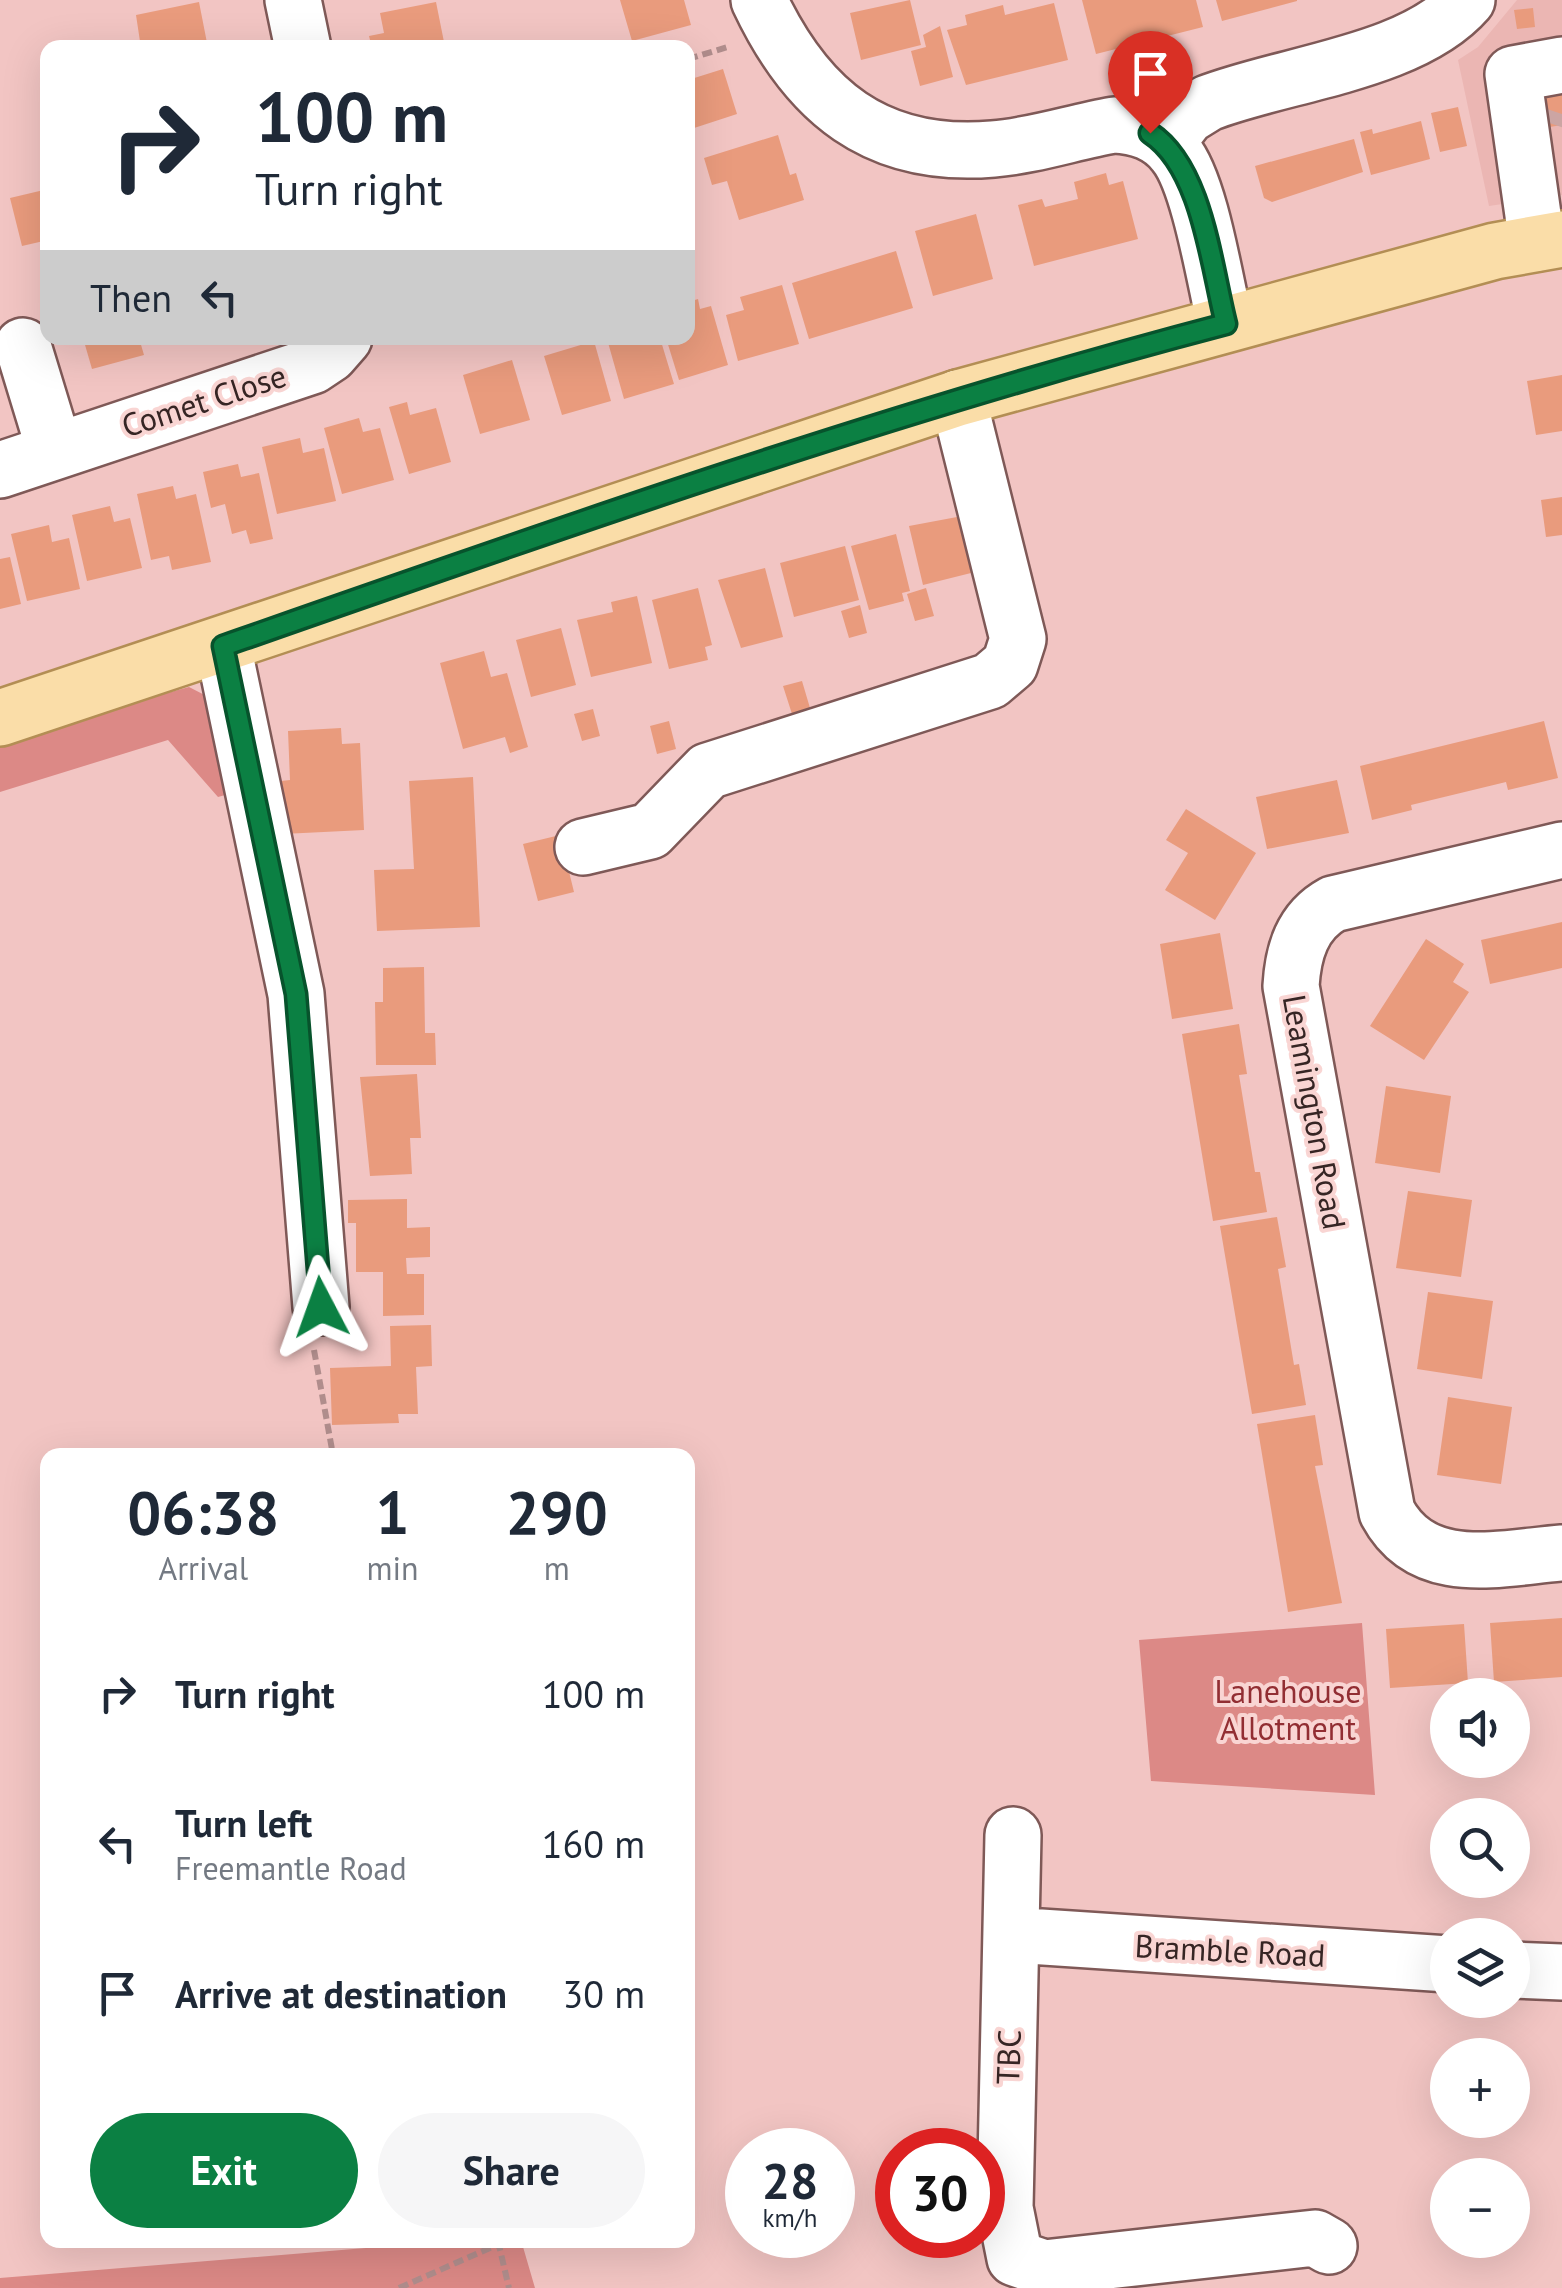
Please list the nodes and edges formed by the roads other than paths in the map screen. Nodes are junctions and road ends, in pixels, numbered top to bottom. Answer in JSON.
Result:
{"nodes":[{"id":1,"x":293,"y":0,"type":"edge"},
{"id":2,"x":760,"y":0,"type":"edge"},
{"id":3,"x":1467,"y":0,"type":"edge"},
{"id":4,"x":301,"y":40,"type":"edge"},
{"id":5,"x":1562,"y":65,"type":"edge"},
{"id":6,"x":1166,"y":143,"type":"junction"},
{"id":7,"x":1548,"y":143,"type":"edge"},
{"id":8,"x":1550,"y":241,"type":"edge"},
{"id":9,"x":1226,"y":324,"type":"junction"},
{"id":10,"x":338,"y":345,"type":"edge"},
{"id":11,"x":23,"y":346,"type":"dead end"},
{"id":12,"x":958,"y":398,"type":"junction"},
{"id":13,"x":56,"y":451,"type":"junction"},
{"id":14,"x":0,"y":470,"type":"edge"},
{"id":15,"x":223,"y":646,"type":"junction"},
{"id":16,"x":0,"y":718,"type":"edge"},
{"id":17,"x":583,"y":848,"type":"dead end"},
{"id":18,"x":1562,"y":850,"type":"edge"},
{"id":19,"x":321,"y":1307,"type":"road end"},
{"id":20,"x":1562,"y":1553,"type":"edge"},
{"id":21,"x":1013,"y":1835,"type":"dead end"},
{"id":22,"x":1013,"y":1935,"type":"junction"},
{"id":23,"x":1430,"y":1963,"type":"edge"},
{"id":24,"x":1530,"y":1971,"type":"edge"},
{"id":25,"x":1562,"y":1972,"type":"edge"},
{"id":26,"x":1330,"y":2246,"type":"dead end"}],
"edges":[{"from":1,"to":4,"type":"street"},
{"from":2,"to":6,"type":"street"},
{"from":3,"to":6,"type":"street"},
{"from":5,"to":7,"type":"street"},
{"from":6,"to":9,"type":"street"},
{"from":7,"to":8,"type":"street"},
{"from":8,"to":9,"type":"main road"},
{"from":9,"to":12,"type":"main road"},
{"from":10,"to":13,"type":"street","name":"Comet Close"},
{"from":11,"to":13,"type":"street"},
{"from":12,"to":15,"type":"main road"},
{"from":12,"to":17,"type":"street"},
{"from":13,"to":14,"type":"street","name":"Comet Close"},
{"from":15,"to":16,"type":"main road"},
{"from":15,"to":19,"type":"street"},
{"from":18,"to":20,"type":"street","name":"Leamington Road"},
{"from":21,"to":22,"type":"street","name":"TBC"},
{"from":22,"to":23,"type":"street","name":"Bramble Road"},
{"from":22,"to":26,"type":"street","name":"TBC"},
{"from":24,"to":25,"type":"street"}]}
